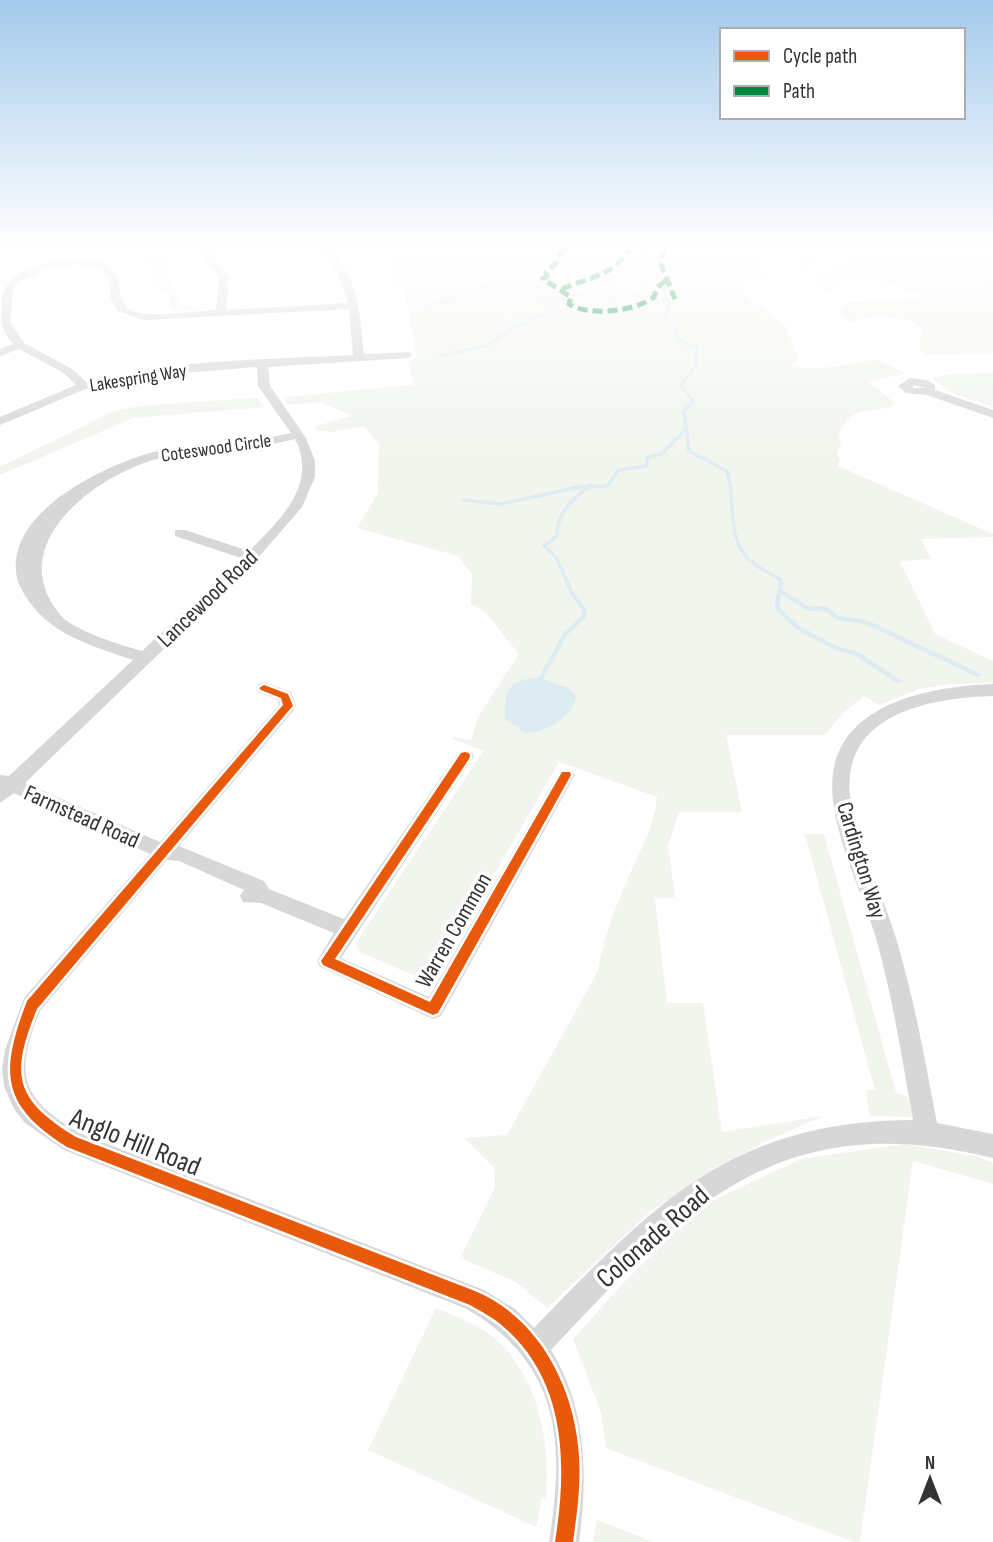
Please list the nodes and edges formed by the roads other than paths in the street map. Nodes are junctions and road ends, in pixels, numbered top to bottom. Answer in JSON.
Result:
{"nodes":[{"id":1,"x":5,"y":320,"type":"edge"},
{"id":2,"x":355,"y":320,"type":"edge"},
{"id":3,"x":20,"y":345,"type":"junction"},
{"id":4,"x":0,"y":353,"type":"edge"},
{"id":5,"x":408,"y":355,"type":"dead end"},
{"id":6,"x":359,"y":358,"type":"junction"},
{"id":7,"x":262,"y":364,"type":"junction"},
{"id":8,"x":84,"y":386,"type":"junction"},
{"id":9,"x":928,"y":392,"type":"dead end"},
{"id":10,"x":993,"y":414,"type":"edge"},
{"id":11,"x":0,"y":421,"type":"edge"},
{"id":12,"x":298,"y":435,"type":"junction"},
{"id":13,"x":180,"y":533,"type":"dead end"},
{"id":14,"x":251,"y":557,"type":"junction"},
{"id":15,"x":145,"y":658,"type":"junction"},
{"id":16,"x":264,"y":688,"type":"dead end"},
{"id":17,"x":993,"y":690,"type":"edge"},
{"id":18,"x":465,"y":756,"type":"dead end"},
{"id":19,"x":566,"y":775,"type":"dead end"},
{"id":20,"x":4,"y":787,"type":"edge"},
{"id":21,"x":164,"y":852,"type":"junction"},
{"id":22,"x":348,"y":930,"type":"junction"},
{"id":23,"x":927,"y":1131,"type":"junction"},
{"id":24,"x":993,"y":1146,"type":"edge"},
{"id":25,"x":534,"y":1346,"type":"junction"},
{"id":26,"x":564,"y":1542,"type":"edge"}],
"edges":[{"from":1,"to":3,"type":"street"},
{"from":2,"to":6,"type":"street"},
{"from":3,"to":4,"type":"street"},
{"from":3,"to":8,"type":"street"},
{"from":5,"to":6,"type":"street","name":"Lakespring Way"},
{"from":6,"to":7,"type":"street","name":"Lakespring Way"},
{"from":7,"to":8,"type":"street","name":"Lakespring Way"},
{"from":7,"to":12,"type":"street","name":"Lancewood Road"},
{"from":8,"to":11,"type":"street","name":"Lakespring Way"},
{"from":9,"to":10,"type":"street"},
{"from":12,"to":14,"type":"street","name":"Lancewood Road"},
{"from":12,"to":15,"type":"street","name":"Coteswood Circle"},
{"from":13,"to":14,"type":"street"},
{"from":14,"to":15,"type":"street","name":"Lancewood Road"},
{"from":15,"to":20,"type":"street","name":"Lancewood Road"},
{"from":16,"to":21,"type":"street","name":"Anglo Hill Road"},
{"from":17,"to":23,"type":"street","name":"Cardington Way"},
{"from":18,"to":22,"type":"street","name":"Warren Common"},
{"from":19,"to":22,"type":"street","name":"Warren Common"},
{"from":20,"to":21,"type":"street","name":"Farmstead Road"},
{"from":21,"to":22,"type":"street","name":"Farmstead Road"},
{"from":21,"to":25,"type":"street","name":"Anglo Hill Road"},
{"from":23,"to":24,"type":"street","name":"Colonade Road"},
{"from":23,"to":25,"type":"street","name":"Colonade Road"},
{"from":25,"to":26,"type":"street","name":"Anglo Hill Road"}]}
